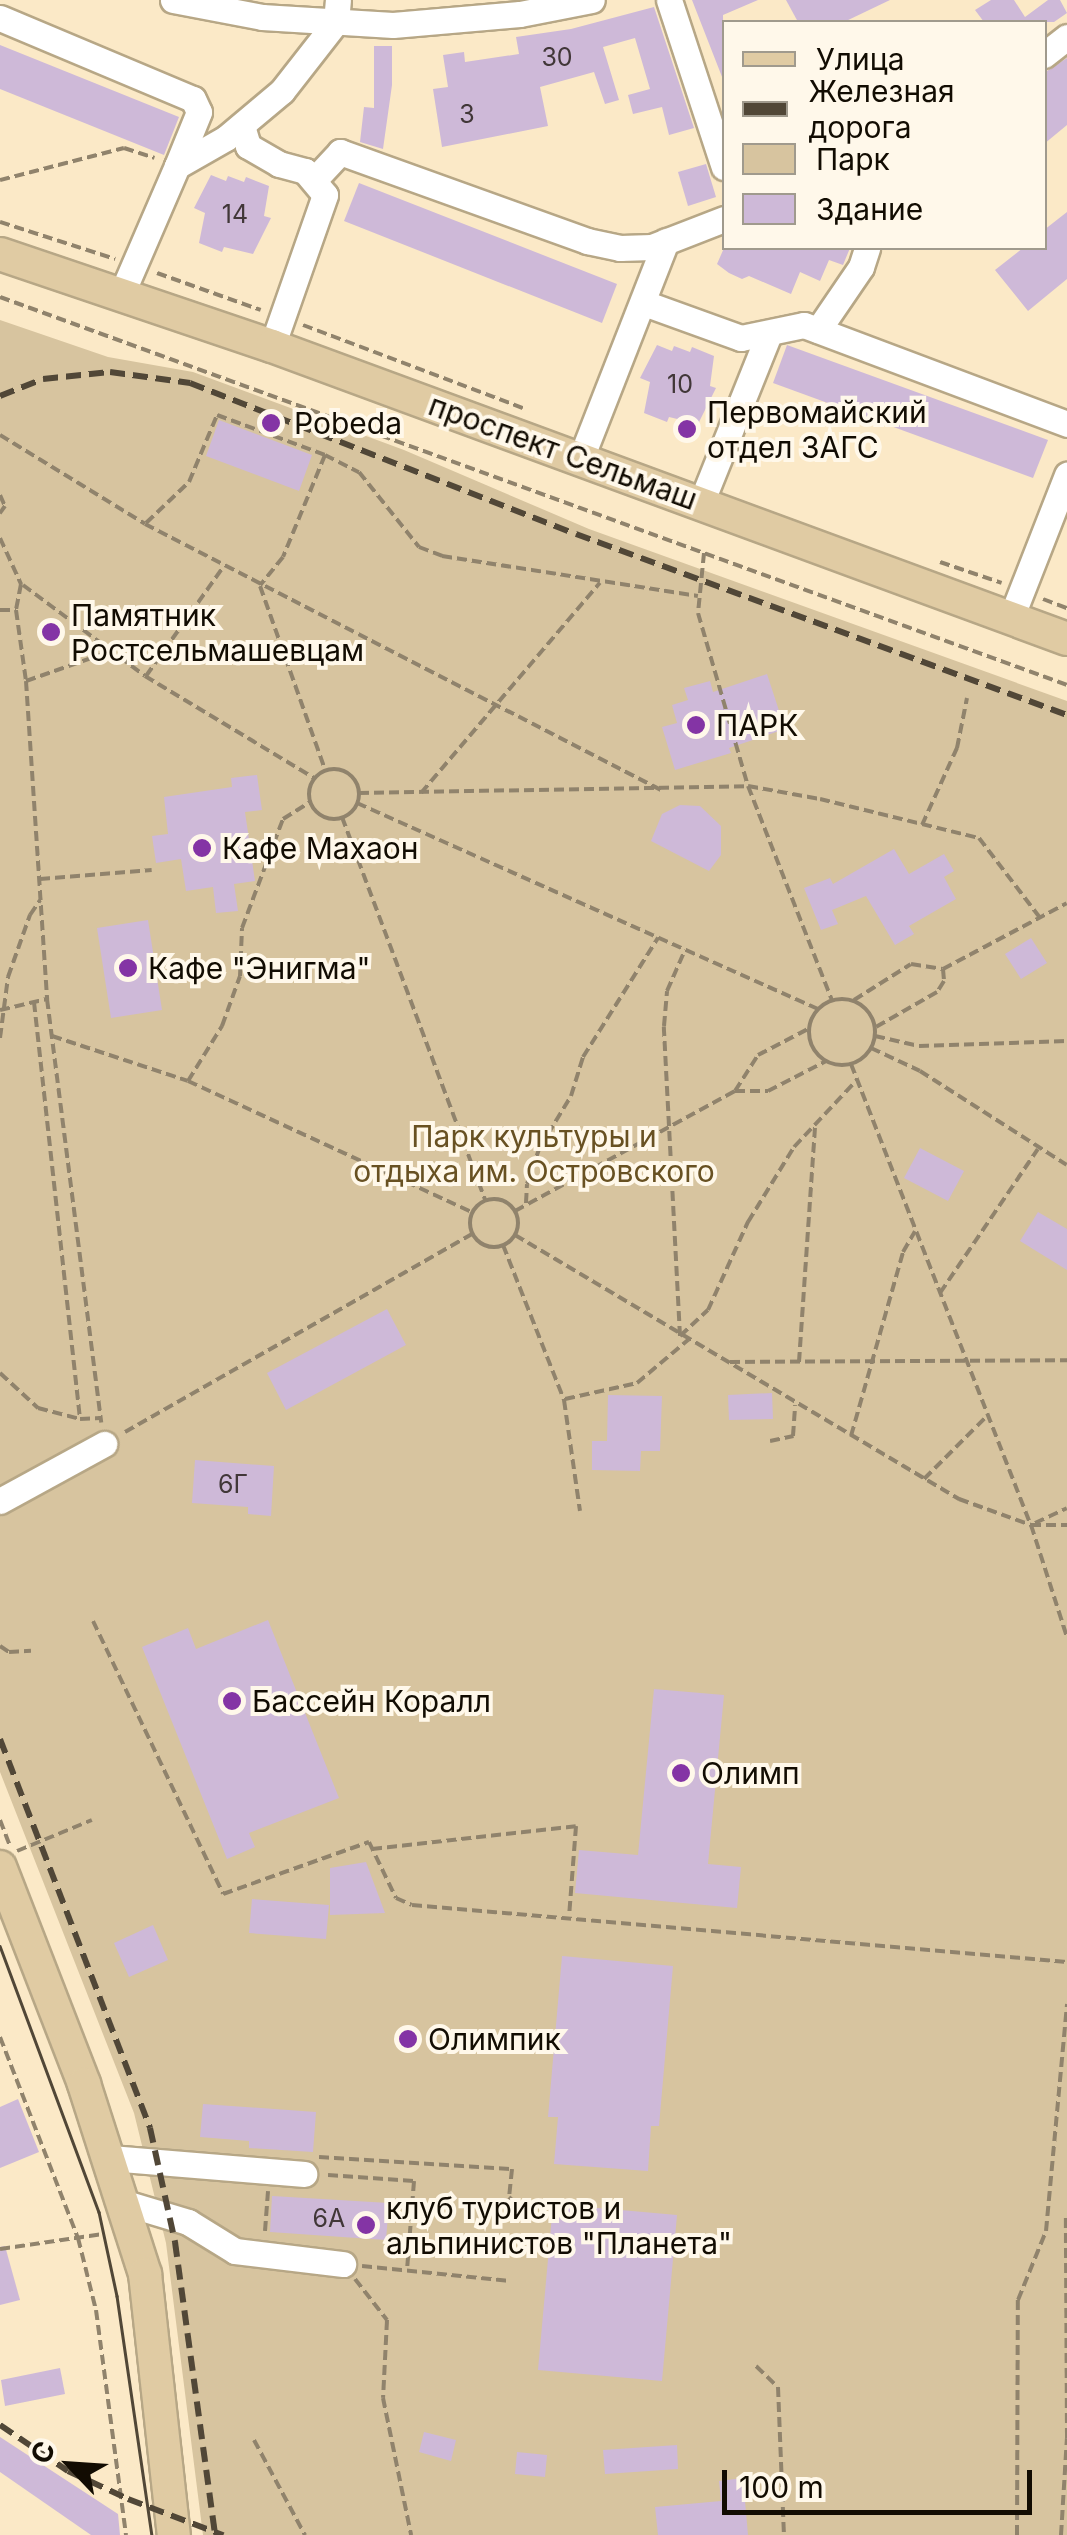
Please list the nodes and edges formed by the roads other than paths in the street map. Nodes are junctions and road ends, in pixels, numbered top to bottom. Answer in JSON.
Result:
{"nodes":[{"id":1,"x":173,"y":0,"type":"edge"},
{"id":2,"x":592,"y":0,"type":"edge"},
{"id":3,"x":669,"y":0,"type":"edge"},
{"id":4,"x":337,"y":11,"type":"edge"},
{"id":5,"x":0,"y":18,"type":"edge"},
{"id":6,"x":1067,"y":37,"type":"edge"},
{"id":7,"x":1047,"y":53,"type":"edge"},
{"id":8,"x":242,"y":126,"type":"junction"},
{"id":9,"x":722,"y":161,"type":"edge"},
{"id":10,"x":177,"y":166,"type":"junction"},
{"id":11,"x":315,"y":179,"type":"junction"},
{"id":12,"x":722,"y":220,"type":"edge"},
{"id":13,"x":666,"y":241,"type":"junction"},
{"id":14,"x":866,"y":250,"type":"edge"},
{"id":15,"x":0,"y":254,"type":"edge"},
{"id":16,"x":0,"y":274,"type":"edge"},
{"id":17,"x":122,"y":293,"type":"junction"},
{"id":18,"x":644,"y":303,"type":"junction"},
{"id":19,"x":818,"y":330,"type":"junction"},
{"id":20,"x":769,"y":334,"type":"junction"},
{"id":21,"x":272,"y":346,"type":"junction"},
{"id":22,"x":1067,"y":424,"type":"edge"},
{"id":23,"x":581,"y":458,"type":"junction"},
{"id":24,"x":1067,"y":475,"type":"edge"},
{"id":25,"x":702,"y":502,"type":"junction"},
{"id":26,"x":1012,"y":618,"type":"junction"},
{"id":27,"x":1067,"y":638,"type":"edge"},
{"id":28,"x":1067,"y":658,"type":"edge"},
{"id":29,"x":102,"y":1431,"type":"road end"},
{"id":30,"x":0,"y":1500,"type":"edge"},
{"id":31,"x":6,"y":1860,"type":"edge"},
{"id":32,"x":110,"y":2158,"type":"junction"},
{"id":33,"x":309,"y":2174,"type":"road end"},
{"id":34,"x":128,"y":2214,"type":"junction"},
{"id":35,"x":343,"y":2264,"type":"road end"},
{"id":36,"x":174,"y":2535,"type":"edge"}],
"edges":[{"from":1,"to":4,"type":"street"},
{"from":2,"to":4,"type":"street"},
{"from":3,"to":9,"type":"street"},
{"from":4,"to":8,"type":"street"},
{"from":5,"to":10,"type":"street"},
{"from":6,"to":7,"type":"street"},
{"from":8,"to":10,"type":"street"},
{"from":8,"to":11,"type":"street"},
{"from":10,"to":17,"type":"street"},
{"from":11,"to":13,"type":"street"},
{"from":11,"to":21,"type":"street"},
{"from":12,"to":13,"type":"street"},
{"from":13,"to":18,"type":"street"},
{"from":14,"to":19,"type":"street"},
{"from":15,"to":17,"type":"main road","name":"проспект Сельмаш"},
{"from":16,"to":28,"type":"main road","name":"проспект Сельмаш"},
{"from":17,"to":21,"type":"main road","name":"проспект Сельмаш"},
{"from":18,"to":20,"type":"street"},
{"from":18,"to":23,"type":"street"},
{"from":19,"to":20,"type":"street"},
{"from":19,"to":22,"type":"street"},
{"from":20,"to":25,"type":"street"},
{"from":21,"to":23,"type":"main road","name":"проспект Сельмаш"},
{"from":23,"to":25,"type":"main road","name":"проспект Сельмаш"},
{"from":24,"to":26,"type":"street"},
{"from":25,"to":26,"type":"main road","name":"проспект Сельмаш"},
{"from":26,"to":27,"type":"main road","name":"проспект Сельмаш"},
{"from":29,"to":30,"type":"street"},
{"from":31,"to":32,"type":"main road"},
{"from":32,"to":33,"type":"street"},
{"from":32,"to":34,"type":"main road"},
{"from":34,"to":35,"type":"street"},
{"from":34,"to":36,"type":"main road"}]}
